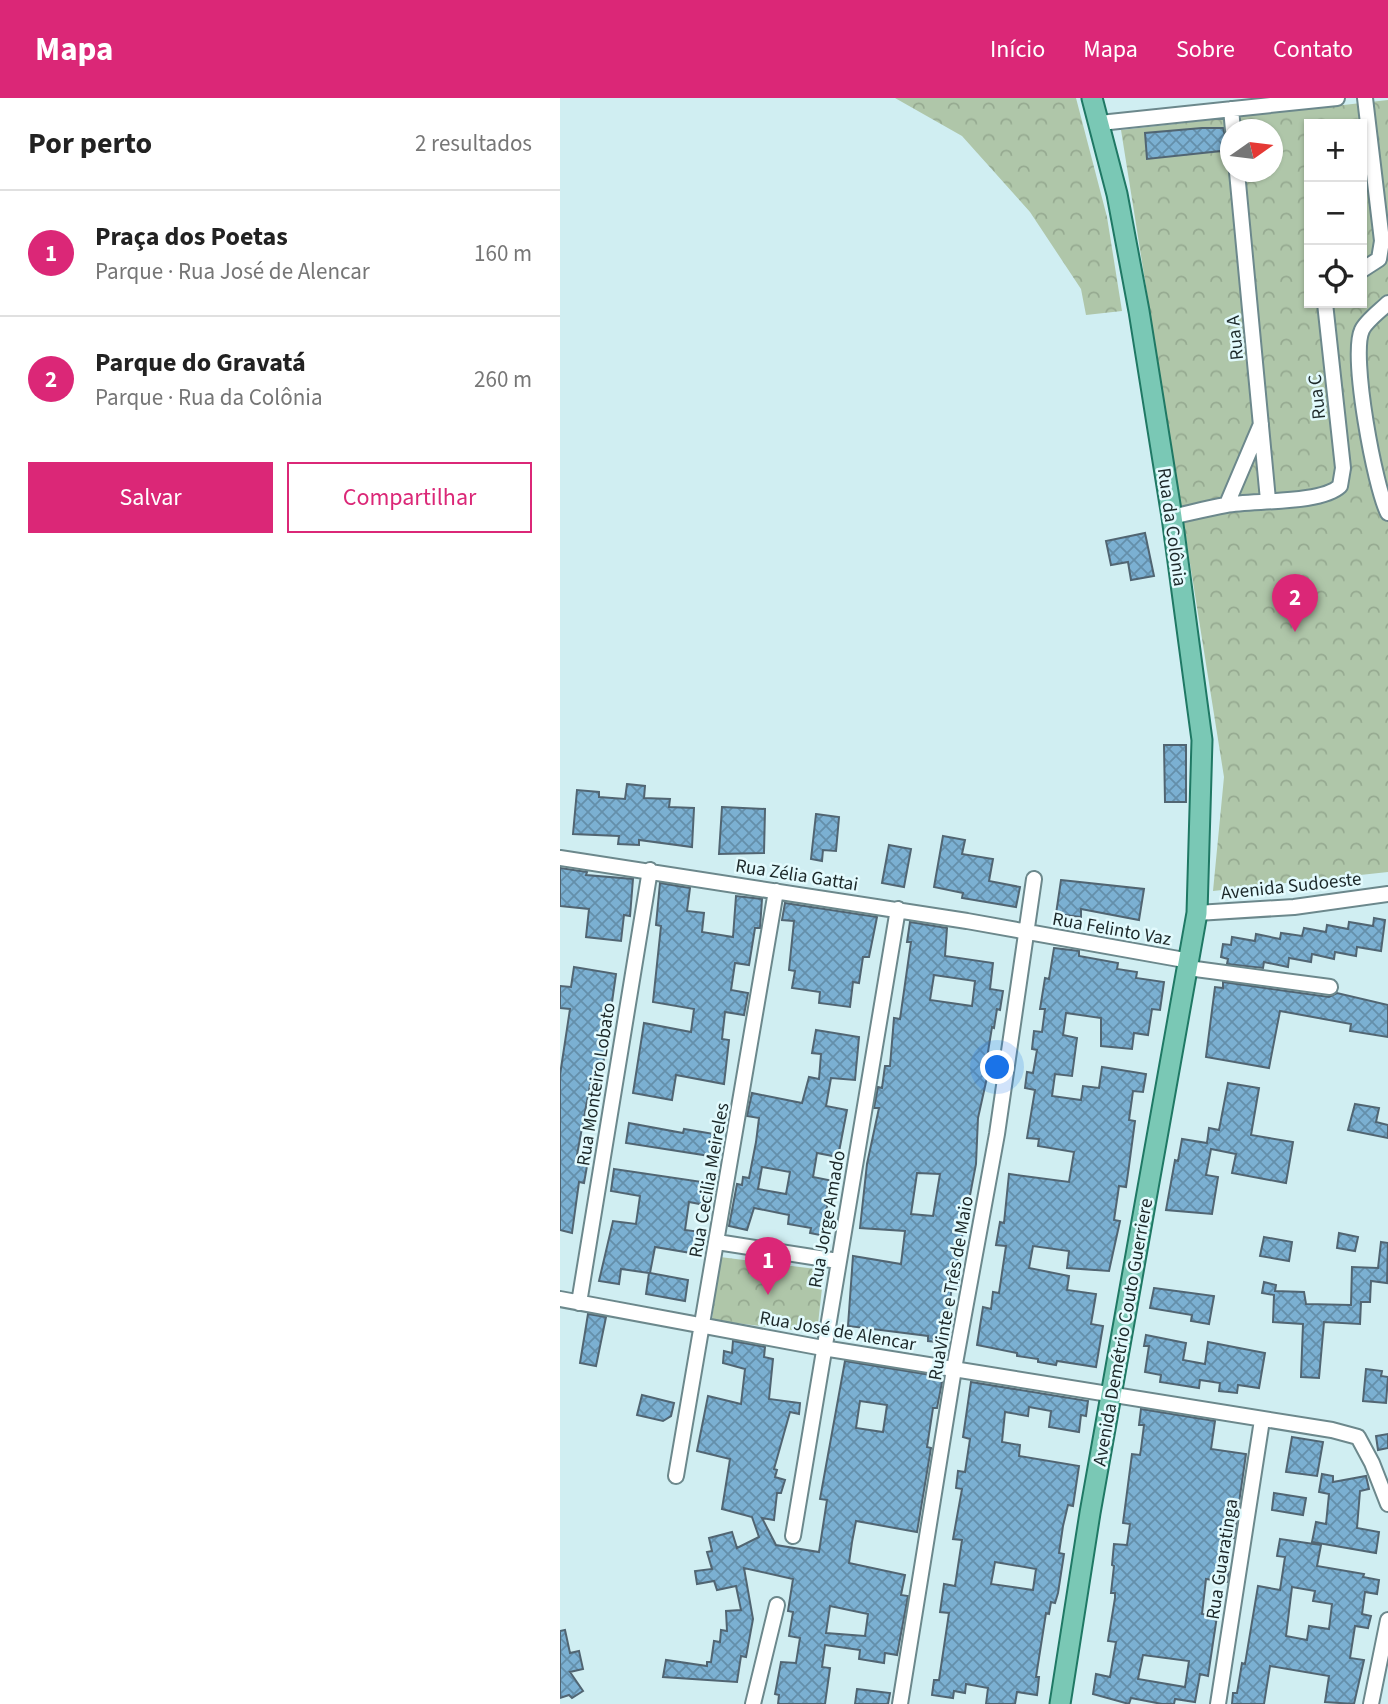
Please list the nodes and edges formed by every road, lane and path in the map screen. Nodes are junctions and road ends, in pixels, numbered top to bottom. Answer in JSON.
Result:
{"nodes":[{"id":1,"x":1092,"y":98,"type":"edge"},
{"id":2,"x":1337,"y":98,"type":"edge"},
{"id":3,"x":1365,"y":98,"type":"edge"},
{"id":4,"x":1231,"y":109,"type":"junction"},
{"id":5,"x":1232,"y":119,"type":"edge"},
{"id":6,"x":1100,"y":122,"type":"junction"},
{"id":7,"x":1238,"y":182,"type":"edge"},
{"id":8,"x":1367,"y":267,"type":"edge"},
{"id":9,"x":1388,"y":303,"type":"edge"},
{"id":10,"x":1326,"y":308,"type":"edge"},
{"id":11,"x":1262,"y":422,"type":"junction"},
{"id":12,"x":1268,"y":500,"type":"junction"},
{"id":13,"x":1227,"y":504,"type":"junction"},
{"id":14,"x":1388,"y":513,"type":"edge"},
{"id":15,"x":1172,"y":517,"type":"junction"},
{"id":16,"x":560,"y":858,"type":"edge"},
{"id":17,"x":650,"y":870,"type":"junction"},
{"id":18,"x":1034,"y":879,"type":"dead end"},
{"id":19,"x":776,"y":891,"type":"junction"},
{"id":20,"x":1388,"y":894,"type":"edge"},
{"id":21,"x":898,"y":909,"type":"junction"},
{"id":22,"x":1197,"y":913,"type":"junction"},
{"id":23,"x":1027,"y":933,"type":"junction"},
{"id":24,"x":1189,"y":965,"type":"junction"},
{"id":25,"x":1330,"y":987,"type":"dead end"},
{"id":26,"x":717,"y":1242,"type":"junction"},
{"id":27,"x":838,"y":1261,"type":"junction"},
{"id":28,"x":560,"y":1299,"type":"edge"},
{"id":29,"x":579,"y":1303,"type":"junction"},
{"id":30,"x":702,"y":1325,"type":"junction"},
{"id":31,"x":824,"y":1348,"type":"junction"},
{"id":32,"x":954,"y":1369,"type":"junction"},
{"id":33,"x":1111,"y":1395,"type":"junction"},
{"id":34,"x":1262,"y":1420,"type":"junction"},
{"id":35,"x":676,"y":1476,"type":"dead end"},
{"id":36,"x":1388,"y":1504,"type":"edge"},
{"id":37,"x":793,"y":1536,"type":"dead end"},
{"id":38,"x":777,"y":1605,"type":"dead end"},
{"id":39,"x":1388,"y":1620,"type":"edge"},
{"id":40,"x":753,"y":1704,"type":"edge"},
{"id":41,"x":900,"y":1704,"type":"edge"},
{"id":42,"x":1060,"y":1704,"type":"edge"},
{"id":43,"x":1218,"y":1704,"type":"edge"},
{"id":44,"x":1371,"y":1704,"type":"edge"}],
"edges":[{"from":1,"to":6,"type":"main road","name":"Rua da Colônia"},
{"from":2,"to":4,"type":"street"},
{"from":3,"to":8,"type":"street"},
{"from":4,"to":5,"type":"street"},
{"from":4,"to":6,"type":"street"},
{"from":6,"to":15,"type":"main road","name":"Rua da Colônia"},
{"from":7,"to":11,"type":"street","name":"Rua A"},
{"from":9,"to":14,"type":"street"},
{"from":10,"to":12,"type":"street","name":"Rua C"},
{"from":11,"to":12,"type":"street","name":"Rua A"},
{"from":11,"to":13,"type":"street"},
{"from":12,"to":13,"type":"street"},
{"from":13,"to":15,"type":"street"},
{"from":15,"to":22,"type":"main road","name":"Rua da Colônia"},
{"from":16,"to":17,"type":"street","name":"Rua Zélia Gattai"},
{"from":17,"to":19,"type":"street","name":"Rua Zélia Gattai"},
{"from":17,"to":29,"type":"street","name":"Rua Monteiro Lobato"},
{"from":18,"to":23,"type":"street","name":"RuaVinte e Três de Maio"},
{"from":19,"to":21,"type":"street","name":"Rua Zélia Gattai"},
{"from":19,"to":26,"type":"street","name":"Rua Cecilia Meireles"},
{"from":20,"to":22,"type":"street","name":"Avenida Sudoeste"},
{"from":21,"to":23,"type":"street","name":"Rua Zélia Gattai"},
{"from":21,"to":27,"type":"street","name":"Rua Jorge Amado"},
{"from":22,"to":24,"type":"main road","name":"Rua da Colônia"},
{"from":23,"to":24,"type":"street","name":"Rua Felinto Vaz"},
{"from":23,"to":32,"type":"street","name":"RuaVinte e Três de Maio"},
{"from":24,"to":25,"type":"street","name":"Rua Felinto Vaz"},
{"from":24,"to":33,"type":"main road","name":"Avenida Demétrio Couto Guerriere"},
{"from":26,"to":27,"type":"street"},
{"from":26,"to":30,"type":"street","name":"Rua Cecilia Meireles"},
{"from":27,"to":31,"type":"street","name":"Rua Jorge Amado"},
{"from":28,"to":29,"type":"street","name":"Rua José de Alencar"},
{"from":29,"to":30,"type":"street","name":"Rua José de Alencar"},
{"from":30,"to":31,"type":"street","name":"Rua José de Alencar"},
{"from":30,"to":35,"type":"street","name":"Rua Cecilia Meireles"},
{"from":31,"to":32,"type":"street","name":"Rua José de Alencar"},
{"from":31,"to":37,"type":"street","name":"Rua Jorge Amado"},
{"from":32,"to":33,"type":"street","name":"Rua José de Alencar"},
{"from":32,"to":41,"type":"street","name":"RuaVinte e Três de Maio"},
{"from":33,"to":34,"type":"street","name":"Rua José de Alencar"},
{"from":33,"to":42,"type":"main road","name":"Avenida Demétrio Couto Guerriere"},
{"from":34,"to":36,"type":"street","name":"Rua José de Alencar"},
{"from":34,"to":43,"type":"street","name":"Rua Guaratinga"},
{"from":38,"to":40,"type":"street"},
{"from":39,"to":44,"type":"street"}]}
